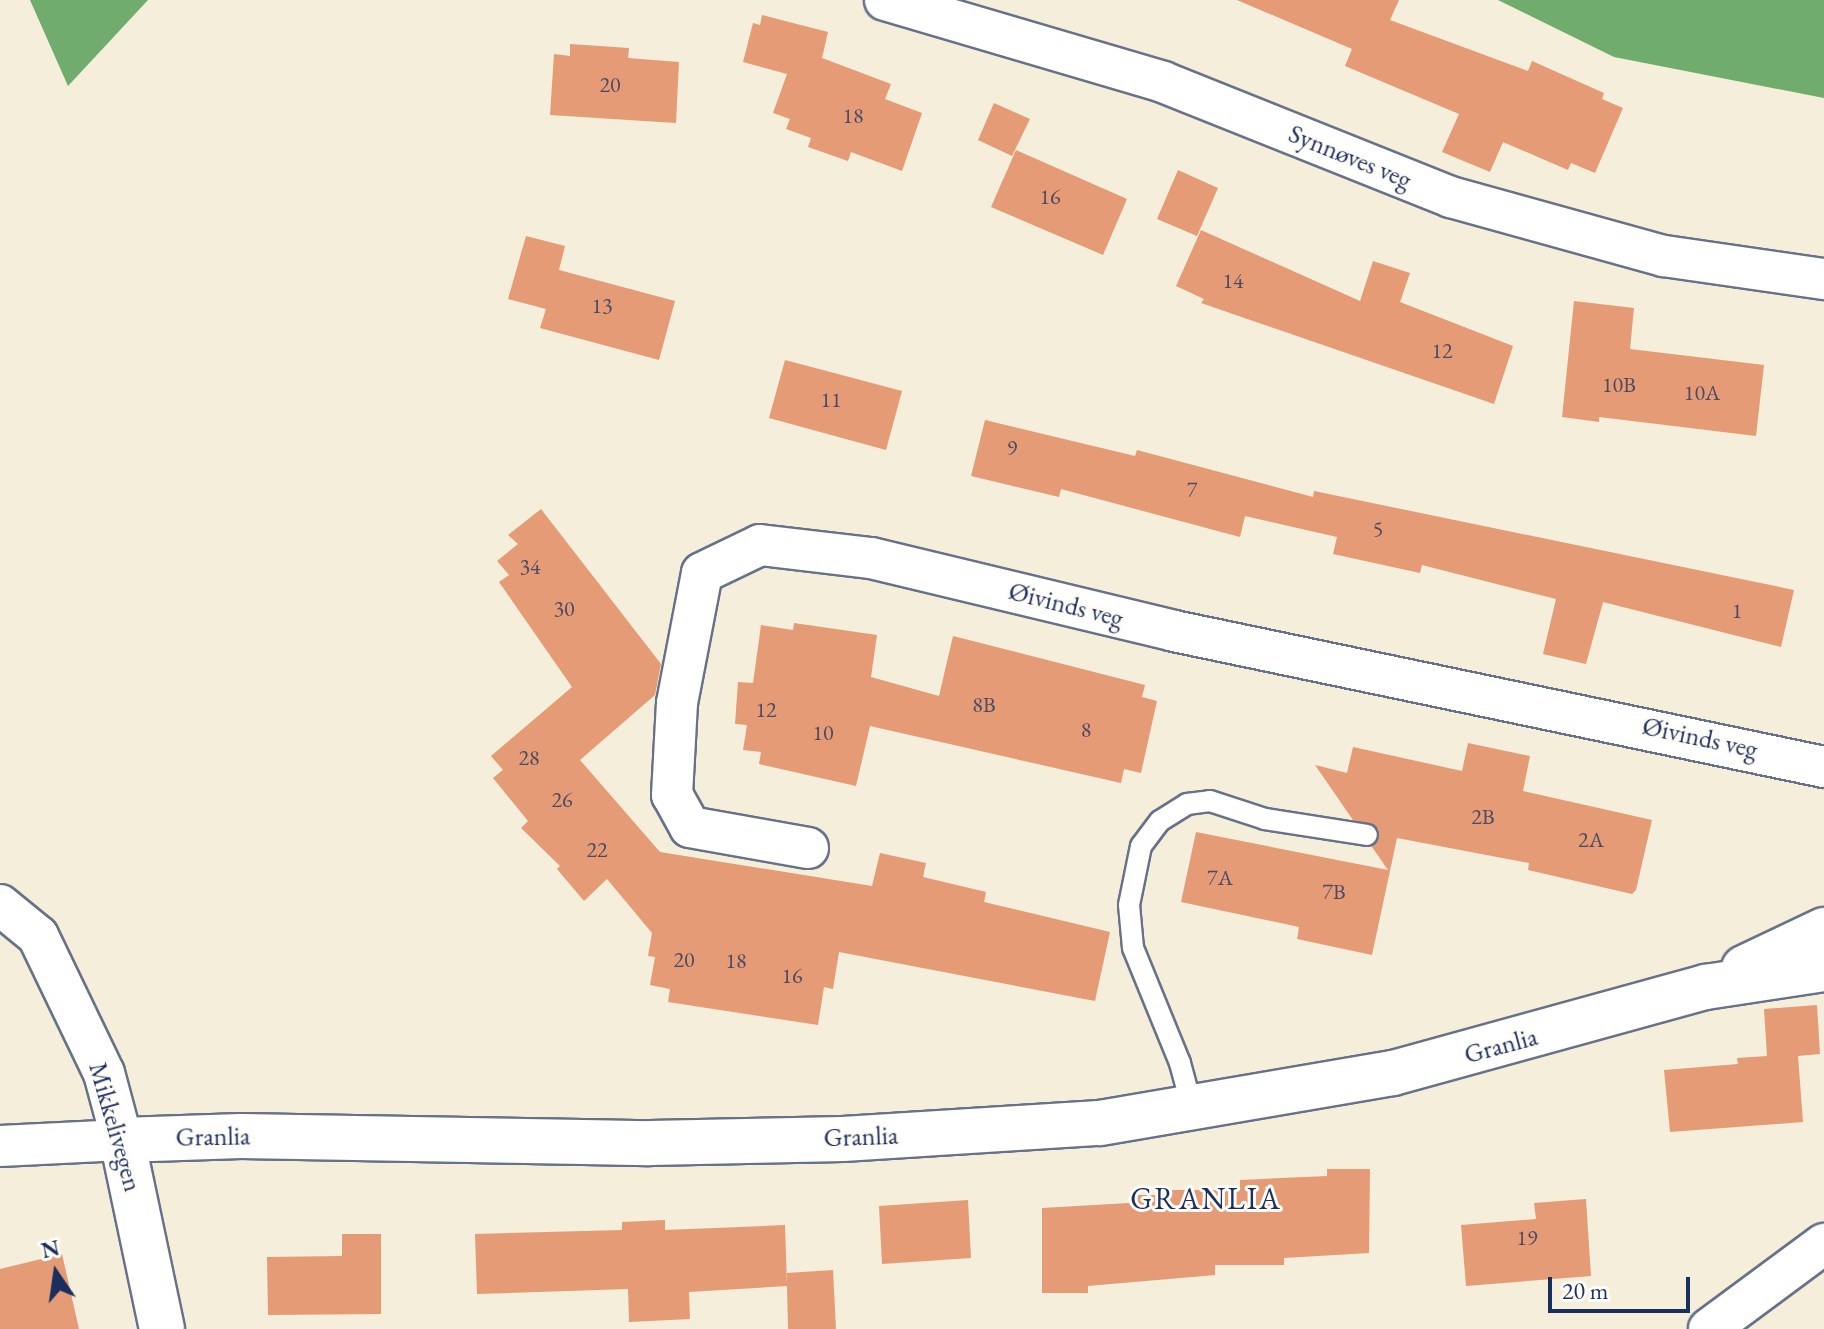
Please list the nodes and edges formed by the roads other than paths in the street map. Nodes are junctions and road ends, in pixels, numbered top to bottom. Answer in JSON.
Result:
{"nodes":[{"id":1,"x":885,"y":0,"type":"edge"},
{"id":2,"x":1824,"y":279,"type":"edge"},
{"id":3,"x":1818,"y":762,"type":"edge"},
{"id":4,"x":1367,"y":835,"type":"dead end"},
{"id":5,"x":808,"y":848,"type":"dead end"},
{"id":6,"x":0,"y":905,"type":"edge"},
{"id":7,"x":1824,"y":930,"type":"edge"},
{"id":8,"x":1824,"y":969,"type":"edge"},
{"id":9,"x":1706,"y":987,"type":"junction"},
{"id":10,"x":1193,"y":1111,"type":"junction"},
{"id":11,"x":122,"y":1140,"type":"junction"},
{"id":12,"x":0,"y":1146,"type":"edge"},
{"id":13,"x":1824,"y":1244,"type":"edge"},
{"id":14,"x":162,"y":1329,"type":"edge"},
{"id":15,"x":1709,"y":1329,"type":"edge"}],
"edges":[{"from":1,"to":2,"type":"street","name":"Synnøves veg"},
{"from":3,"to":5,"type":"street","name":"Øivinds veg"},
{"from":4,"to":10,"type":"lane"},
{"from":6,"to":11,"type":"street","name":"Mikkelivegen"},
{"from":7,"to":9,"type":"street","name":"Granlia"},
{"from":8,"to":9,"type":"street","name":"Granlia"},
{"from":9,"to":10,"type":"street","name":"Granlia"},
{"from":10,"to":11,"type":"street","name":"Granlia"},
{"from":11,"to":12,"type":"street","name":"Granlia"},
{"from":11,"to":14,"type":"street","name":"Mikkelivegen"},
{"from":13,"to":15,"type":"street"}]}
